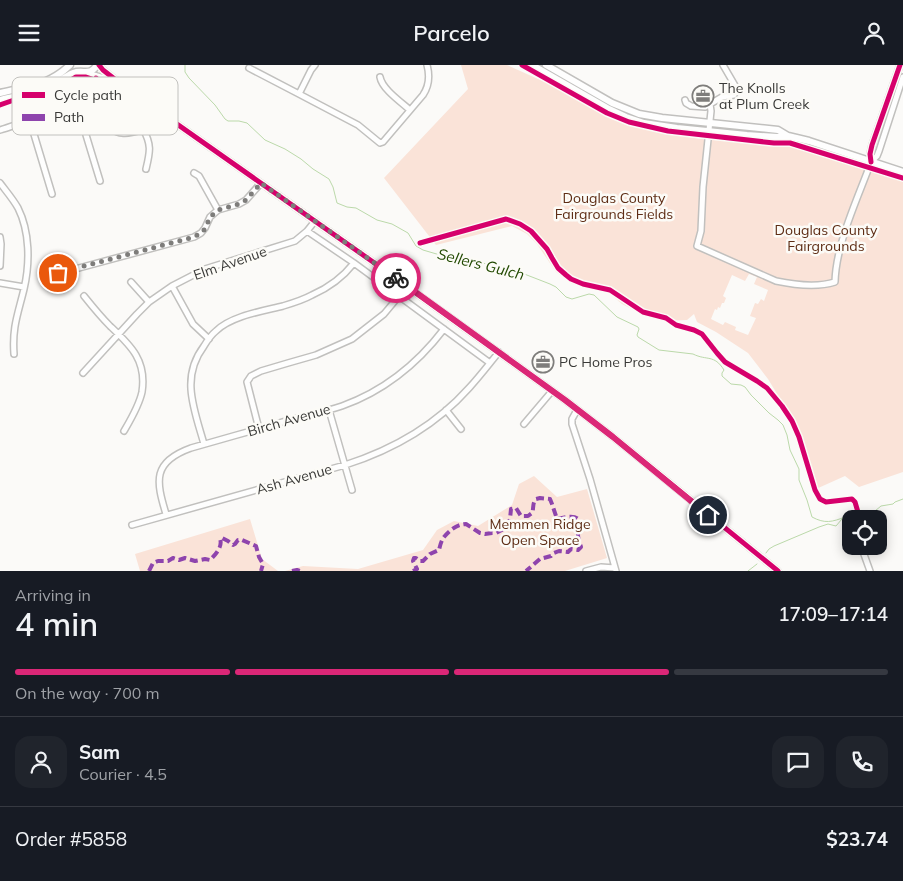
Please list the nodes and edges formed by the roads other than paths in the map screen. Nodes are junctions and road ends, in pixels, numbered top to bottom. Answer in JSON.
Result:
{"nodes":[{"id":1,"x":70,"y":65,"type":"edge"},
{"id":2,"x":76,"y":65,"type":"edge"},
{"id":3,"x":98,"y":65,"type":"edge"},
{"id":4,"x":315,"y":65,"type":"edge"},
{"id":5,"x":427,"y":65,"type":"edge"},
{"id":6,"x":532,"y":65,"type":"edge"},
{"id":7,"x":546,"y":65,"type":"edge"},
{"id":8,"x":723,"y":65,"type":"edge"},
{"id":9,"x":900,"y":65,"type":"edge"},
{"id":10,"x":249,"y":68,"type":"dead end"},
{"id":11,"x":85,"y":72,"type":"junction"},
{"id":12,"x":55,"y":77,"type":"edge"},
{"id":13,"x":67,"y":77,"type":"edge"},
{"id":14,"x":101,"y":77,"type":"edge"},
{"id":15,"x":112,"y":77,"type":"edge"},
{"id":16,"x":380,"y":77,"type":"dead end"},
{"id":17,"x":903,"y":77,"type":"edge"},
{"id":18,"x":298,"y":94,"type":"junction"},
{"id":19,"x":685,"y":100,"type":"dead end"},
{"id":20,"x":710,"y":105,"type":"junction"},
{"id":21,"x":410,"y":110,"type":"junction"},
{"id":22,"x":710,"y":123,"type":"junction"},
{"id":23,"x":178,"y":124,"type":"edge"},
{"id":24,"x":12,"y":126,"type":"edge"},
{"id":25,"x":0,"y":130,"type":"edge"},
{"id":26,"x":709,"y":131,"type":"junction"},
{"id":27,"x":34,"y":135,"type":"edge"},
{"id":28,"x":86,"y":135,"type":"edge"},
{"id":29,"x":146,"y":135,"type":"edge"},
{"id":30,"x":788,"y":135,"type":"junction"},
{"id":31,"x":871,"y":161,"type":"junction"},
{"id":32,"x":146,"y":169,"type":"dead end"},
{"id":33,"x":903,"y":172,"type":"edge"},
{"id":34,"x":194,"y":173,"type":"dead end"},
{"id":35,"x":100,"y":181,"type":"dead end"},
{"id":36,"x":0,"y":183,"type":"edge"},
{"id":37,"x":261,"y":183,"type":"junction"},
{"id":38,"x":52,"y":194,"type":"dead end"},
{"id":39,"x":218,"y":210,"type":"junction"},
{"id":40,"x":315,"y":221,"type":"junction"},
{"id":41,"x":308,"y":231,"type":"junction"},
{"id":42,"x":0,"y":237,"type":"edge"},
{"id":43,"x":0,"y":244,"type":"edge"},
{"id":44,"x":354,"y":263,"type":"junction"},
{"id":45,"x":0,"y":266,"type":"edge"},
{"id":46,"x":54,"y":275,"type":"dead end"},
{"id":47,"x":131,"y":282,"type":"dead end"},
{"id":48,"x":0,"y":283,"type":"edge"},
{"id":49,"x":172,"y":286,"type":"junction"},
{"id":50,"x":24,"y":287,"type":"junction"},
{"id":51,"x":84,"y":296,"type":"dead end"},
{"id":52,"x":399,"y":296,"type":"junction"},
{"id":53,"x":149,"y":302,"type":"junction"},
{"id":54,"x":444,"y":329,"type":"junction"},
{"id":55,"x":119,"y":334,"type":"junction"},
{"id":56,"x":209,"y":339,"type":"junction"},
{"id":57,"x":499,"y":352,"type":"junction"},
{"id":58,"x":14,"y":354,"type":"dead end"},
{"id":59,"x":490,"y":363,"type":"junction"},
{"id":60,"x":83,"y":373,"type":"dead end"},
{"id":61,"x":552,"y":391,"type":"junction"},
{"id":62,"x":329,"y":409,"type":"junction"},
{"id":63,"x":446,"y":410,"type":"junction"},
{"id":64,"x":578,"y":410,"type":"junction"},
{"id":65,"x":524,"y":424,"type":"dead end"},
{"id":66,"x":259,"y":429,"type":"junction"},
{"id":67,"x":461,"y":429,"type":"dead end"},
{"id":68,"x":124,"y":431,"type":"dead end"},
{"id":69,"x":204,"y":444,"type":"junction"},
{"id":70,"x":345,"y":465,"type":"junction"},
{"id":71,"x":352,"y":490,"type":"dead end"},
{"id":72,"x":166,"y":515,"type":"junction"},
{"id":73,"x":132,"y":525,"type":"dead end"},
{"id":74,"x":864,"y":555,"type":"edge"},
{"id":75,"x":615,"y":569,"type":"edge"},
{"id":76,"x":586,"y":571,"type":"edge"},
{"id":77,"x":778,"y":571,"type":"edge"},
{"id":78,"x":870,"y":571,"type":"edge"}],
"edges":[{"from":1,"to":12,"type":"main road"},
{"from":2,"to":11,"type":"main road"},
{"from":3,"to":11,"type":"main road"},
{"from":3,"to":15,"type":"street"},
{"from":4,"to":18,"type":"street"},
{"from":5,"to":21,"type":"street"},
{"from":6,"to":26,"type":"main road"},
{"from":7,"to":22,"type":"main road"},
{"from":8,"to":20,"type":"street"},
{"from":9,"to":31,"type":"street"},
{"from":10,"to":18,"type":"street"},
{"from":11,"to":13,"type":"main road"},
{"from":11,"to":14,"type":"street"},
{"from":16,"to":21,"type":"street"},
{"from":17,"to":31,"type":"street"},
{"from":18,"to":21,"type":"street"},
{"from":19,"to":20,"type":"street"},
{"from":20,"to":22,"type":"street"},
{"from":22,"to":26,"type":"street"},
{"from":22,"to":30,"type":"main road"},
{"from":23,"to":37,"type":"street"},
{"from":24,"to":25,"type":"street"},
{"from":26,"to":30,"type":"main road"},
{"from":26,"to":31,"type":"street"},
{"from":27,"to":38,"type":"street"},
{"from":28,"to":35,"type":"street"},
{"from":29,"to":32,"type":"street"},
{"from":30,"to":31,"type":"main road"},
{"from":31,"to":33,"type":"main road"},
{"from":34,"to":39,"type":"street"},
{"from":36,"to":50,"type":"street"},
{"from":37,"to":39,"type":"street"},
{"from":37,"to":40,"type":"street"},
{"from":39,"to":46,"type":"street"},
{"from":40,"to":41,"type":"street","name":"Elm Avenue"},
{"from":40,"to":57,"type":"street"},
{"from":41,"to":44,"type":"street"},
{"from":41,"to":49,"type":"street","name":"Elm Avenue"},
{"from":42,"to":43,"type":"street"},
{"from":43,"to":45,"type":"street"},
{"from":44,"to":52,"type":"street"},
{"from":44,"to":56,"type":"street"},
{"from":47,"to":53,"type":"street"},
{"from":48,"to":50,"type":"street"},
{"from":49,"to":53,"type":"street","name":"Elm Avenue"},
{"from":49,"to":56,"type":"street"},
{"from":50,"to":58,"type":"street"},
{"from":51,"to":55,"type":"street"},
{"from":52,"to":54,"type":"street"},
{"from":52,"to":66,"type":"street"},
{"from":53,"to":55,"type":"street","name":"Elm Avenue"},
{"from":54,"to":59,"type":"street"},
{"from":54,"to":62,"type":"street","name":"Birch Avenue"},
{"from":55,"to":60,"type":"street","name":"Elm Avenue"},
{"from":55,"to":68,"type":"street"},
{"from":56,"to":69,"type":"street"},
{"from":57,"to":59,"type":"street","name":"Ash Avenue"},
{"from":57,"to":61,"type":"street"},
{"from":59,"to":63,"type":"street","name":"Ash Avenue"},
{"from":61,"to":64,"type":"street"},
{"from":61,"to":65,"type":"street"},
{"from":62,"to":66,"type":"street","name":"Birch Avenue"},
{"from":62,"to":70,"type":"street"},
{"from":63,"to":67,"type":"street"},
{"from":63,"to":70,"type":"street","name":"Ash Avenue"},
{"from":64,"to":75,"type":"street"},
{"from":64,"to":77,"type":"street"},
{"from":66,"to":69,"type":"street","name":"Birch Avenue"},
{"from":69,"to":72,"type":"street","name":"Birch Avenue"},
{"from":70,"to":71,"type":"street"},
{"from":70,"to":72,"type":"street","name":"Ash Avenue"},
{"from":72,"to":73,"type":"street","name":"Ash Avenue"},
{"from":74,"to":78,"type":"street"},
{"from":75,"to":76,"type":"street"}]}
